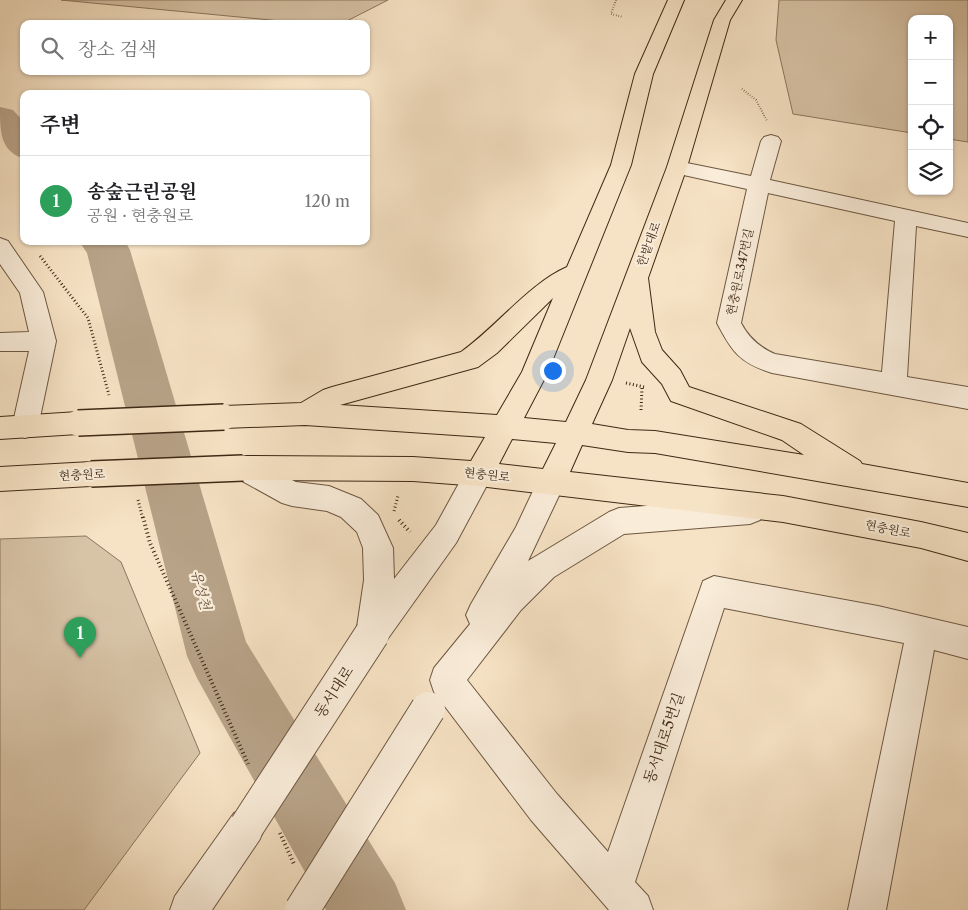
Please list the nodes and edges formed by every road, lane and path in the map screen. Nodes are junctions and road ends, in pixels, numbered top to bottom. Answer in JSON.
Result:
{"nodes":[{"id":1,"x":616,"y":0,"type":"edge"},
{"id":2,"x":676,"y":0,"type":"edge"},
{"id":3,"x":734,"y":0,"type":"edge"},
{"id":4,"x":623,"y":17,"type":"dead end"},
{"id":5,"x":742,"y":89,"type":"dead end"},
{"id":6,"x":771,"y":141,"type":"joint"},
{"id":7,"x":677,"y":167,"type":"junction"},
{"id":8,"x":759,"y":184,"type":"junction"},
{"id":9,"x":906,"y":217,"type":"junction"},
{"id":10,"x":968,"y":230,"type":"edge"},
{"id":11,"x":0,"y":246,"type":"edge"},
{"id":12,"x":576,"y":272,"type":"junction"},
{"id":13,"x":637,"y":275,"type":"junction"},
{"id":14,"x":44,"y":341,"type":"junction"},
{"id":15,"x":0,"y":342,"type":"edge"},
{"id":16,"x":623,"y":382,"type":"dead end"},
{"id":17,"x":894,"y":384,"type":"junction"},
{"id":18,"x":968,"y":398,"type":"edge"},
{"id":19,"x":641,"y":410,"type":"dead end"},
{"id":20,"x":305,"y":414,"type":"junction"},
{"id":21,"x":12,"y":427,"type":"edge"},
{"id":22,"x":505,"y":427,"type":"junction"},
{"id":23,"x":574,"y":434,"type":"junction"},
{"id":24,"x":243,"y":468,"type":"junction"},
{"id":25,"x":479,"y":474,"type":"junction"},
{"id":26,"x":860,"y":475,"type":"junction"},
{"id":27,"x":0,"y":480,"type":"edge"},
{"id":28,"x":551,"y":483,"type":"junction"},
{"id":29,"x":398,"y":495,"type":"dead end"},
{"id":30,"x":968,"y":495,"type":"edge"},
{"id":31,"x":783,"y":509,"type":"junction"},
{"id":32,"x":411,"y":533,"type":"dead end"},
{"id":33,"x":968,"y":547,"type":"edge"},
{"id":34,"x":922,"y":632,"type":"junction"},
{"id":35,"x":372,"y":634,"type":"junction"},
{"id":36,"x":968,"y":643,"type":"edge"},
{"id":37,"x":446,"y":680,"type":"junction"},
{"id":38,"x":624,"y":898,"type":"edge"},
{"id":39,"x":189,"y":910,"type":"edge"},
{"id":40,"x":302,"y":910,"type":"edge"},
{"id":41,"x":867,"y":910,"type":"edge"}],
"edges":[{"from":1,"to":4,"type":"path"},
{"from":2,"to":12,"type":"main road"},
{"from":3,"to":7,"type":"main road","name":"한밭대로"},
{"from":5,"to":6,"type":"path"},
{"from":6,"to":8,"type":"street","name":"현충원로347번길"},
{"from":7,"to":8,"type":"street"},
{"from":7,"to":13,"type":"main road","name":"한밭대로"},
{"from":8,"to":9,"type":"street"},
{"from":8,"to":17,"type":"street","name":"현충원로347번길"},
{"from":9,"to":10,"type":"street"},
{"from":9,"to":17,"type":"street"},
{"from":11,"to":14,"type":"street"},
{"from":12,"to":20,"type":"main road"},
{"from":12,"to":22,"type":"main road"},
{"from":13,"to":23,"type":"main road","name":"한밭대로"},
{"from":13,"to":26,"type":"main road"},
{"from":14,"to":15,"type":"street"},
{"from":14,"to":21,"type":"street"},
{"from":16,"to":19,"type":"path"},
{"from":17,"to":18,"type":"street"},
{"from":20,"to":21,"type":"main road","bridge":true},
{"from":20,"to":22,"type":"main road"},
{"from":22,"to":23,"type":"main road"},
{"from":22,"to":25,"type":"main road"},
{"from":23,"to":26,"type":"main road"},
{"from":23,"to":28,"type":"main road","name":"한밭대로"},
{"from":24,"to":25,"type":"main road","name":"현충원로"},
{"from":24,"to":27,"type":"main road","name":"현충원로","bridge":true},
{"from":24,"to":35,"type":"street"},
{"from":25,"to":28,"type":"main road","name":"현충원로"},
{"from":25,"to":35,"type":"street","name":"동서대로"},
{"from":26,"to":30,"type":"main road"},
{"from":28,"to":31,"type":"main road","name":"현충원로"},
{"from":28,"to":37,"type":"street"},
{"from":29,"to":32,"type":"path"},
{"from":31,"to":33,"type":"main road","name":"현충원로"},
{"from":31,"to":37,"type":"street"},
{"from":34,"to":36,"type":"street"},
{"from":34,"to":38,"type":"street","name":"동서대로5번길"},
{"from":34,"to":41,"type":"street"},
{"from":35,"to":39,"type":"street","name":"동서대로","bridge":true},
{"from":37,"to":38,"type":"street","name":"동서대로5번길"},
{"from":37,"to":40,"type":"street","bridge":true}]}
